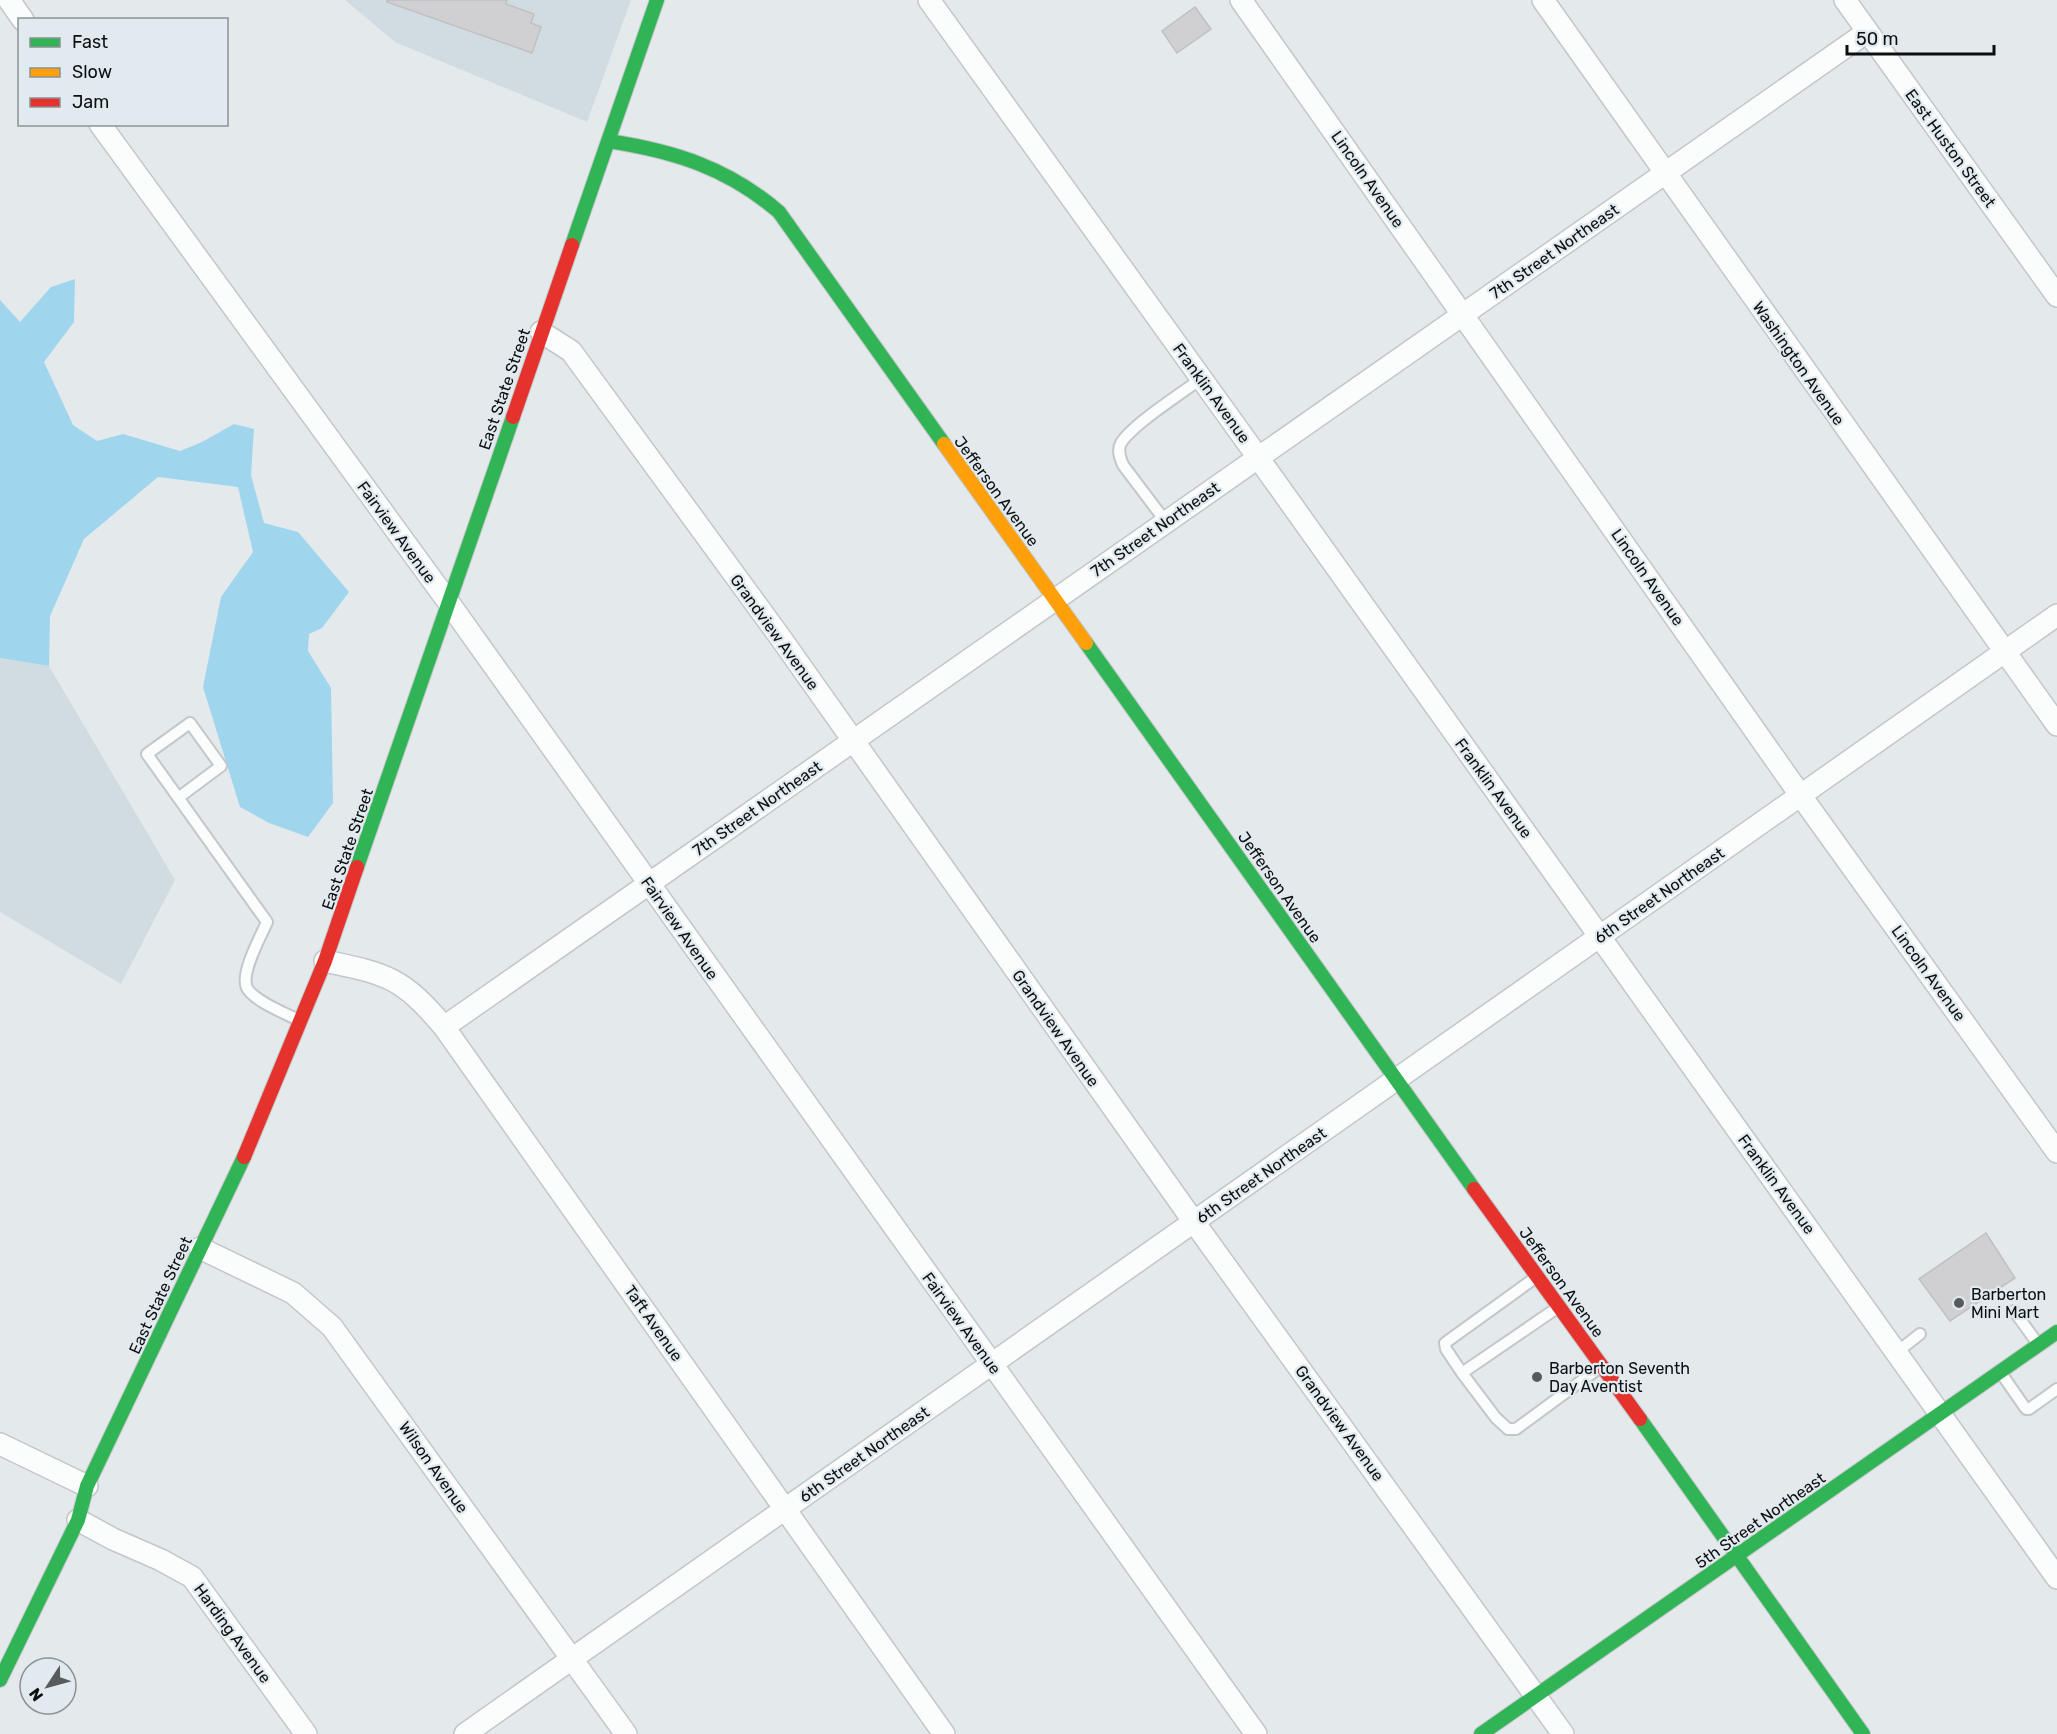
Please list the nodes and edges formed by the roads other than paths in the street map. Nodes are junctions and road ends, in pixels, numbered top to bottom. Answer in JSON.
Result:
{"nodes":[{"id":1,"x":9,"y":0,"type":"edge"},
{"id":2,"x":657,"y":0,"type":"edge"},
{"id":3,"x":929,"y":0,"type":"edge"},
{"id":4,"x":1242,"y":0,"type":"edge"},
{"id":5,"x":1543,"y":0,"type":"edge"},
{"id":6,"x":1845,"y":0,"type":"edge"},
{"id":7,"x":22,"y":18,"type":"edge"},
{"id":8,"x":1867,"y":32,"type":"junction"},
{"id":9,"x":101,"y":126,"type":"edge"},
{"id":10,"x":608,"y":141,"type":"junction"},
{"id":11,"x":1665,"y":173,"type":"junction"},
{"id":12,"x":2057,"y":297,"type":"edge"},
{"id":13,"x":1464,"y":314,"type":"junction"},
{"id":14,"x":541,"y":332,"type":"junction"},
{"id":15,"x":1202,"y":378,"type":"junction"},
{"id":16,"x":1258,"y":457,"type":"junction"},
{"id":17,"x":1166,"y":522,"type":"junction"},
{"id":18,"x":1056,"y":599,"type":"junction"},
{"id":19,"x":449,"y":603,"type":"junction"},
{"id":20,"x":2057,"y":615,"type":"edge"},
{"id":21,"x":2005,"y":652,"type":"junction"},
{"id":22,"x":2057,"y":725,"type":"edge"},
{"id":23,"x":852,"y":741,"type":"junction"},
{"id":24,"x":1801,"y":795,"type":"junction"},
{"id":25,"x":178,"y":798,"type":"junction"},
{"id":26,"x":648,"y":884,"type":"junction"},
{"id":27,"x":1600,"y":936,"type":"junction"},
{"id":28,"x":325,"y":961,"type":"junction"},
{"id":29,"x":301,"y":1022,"type":"junction"},
{"id":30,"x":444,"y":1027,"type":"junction"},
{"id":31,"x":1396,"y":1080,"type":"junction"},
{"id":32,"x":2057,"y":1152,"type":"edge"},
{"id":33,"x":1194,"y":1222,"type":"junction"},
{"id":34,"x":200,"y":1248,"type":"junction"},
{"id":35,"x":1537,"y":1276,"type":"junction"},
{"id":36,"x":1559,"y":1306,"type":"junction"},
{"id":37,"x":2014,"y":1311,"type":"dead end"},
{"id":38,"x":1920,"y":1334,"type":"dead end"},
{"id":39,"x":2048,"y":1341,"type":"edge"},
{"id":40,"x":1897,"y":1352,"type":"junction"},
{"id":41,"x":991,"y":1364,"type":"junction"},
{"id":42,"x":1602,"y":1366,"type":"junction"},
{"id":43,"x":2000,"y":1371,"type":"junction"},
{"id":44,"x":1462,"y":1373,"type":"junction"},
{"id":45,"x":2057,"y":1389,"type":"edge"},
{"id":46,"x":1940,"y":1412,"type":"junction"},
{"id":47,"x":0,"y":1444,"type":"edge"},
{"id":48,"x":87,"y":1486,"type":"junction"},
{"id":49,"x":786,"y":1509,"type":"junction"},
{"id":50,"x":78,"y":1520,"type":"junction"},
{"id":51,"x":1738,"y":1556,"type":"junction"},
{"id":52,"x":2057,"y":1578,"type":"edge"},
{"id":53,"x":572,"y":1659,"type":"junction"},
{"id":54,"x":0,"y":1680,"type":"edge"},
{"id":55,"x":1536,"y":1695,"type":"junction"},
{"id":56,"x":306,"y":1734,"type":"edge"},
{"id":57,"x":465,"y":1734,"type":"edge"},
{"id":58,"x":626,"y":1734,"type":"edge"},
{"id":59,"x":944,"y":1734,"type":"edge"},
{"id":60,"x":1256,"y":1734,"type":"edge"},
{"id":61,"x":1481,"y":1734,"type":"edge"},
{"id":62,"x":1563,"y":1734,"type":"edge"},
{"id":63,"x":1863,"y":1734,"type":"edge"}],
"edges":[{"from":1,"to":7,"type":"street"},
{"from":2,"to":10,"type":"street","name":"East State Street"},
{"from":3,"to":15,"type":"street","name":"Franklin Avenue"},
{"from":4,"to":13,"type":"street","name":"Lincoln Avenue"},
{"from":5,"to":11,"type":"street","name":"Washington Avenue"},
{"from":6,"to":8,"type":"street","name":"East Huston Street"},
{"from":8,"to":11,"type":"street","name":"7th Street Northeast"},
{"from":8,"to":12,"type":"street","name":"East Huston Street"},
{"from":9,"to":19,"type":"street","name":"Fairview Avenue"},
{"from":10,"to":14,"type":"street","name":"East State Street"},
{"from":10,"to":18,"type":"street","name":"Jefferson Avenue"},
{"from":11,"to":13,"type":"street","name":"7th Street Northeast"},
{"from":11,"to":21,"type":"street","name":"Washington Avenue"},
{"from":13,"to":16,"type":"street","name":"7th Street Northeast"},
{"from":13,"to":24,"type":"street","name":"Lincoln Avenue"},
{"from":14,"to":19,"type":"street","name":"East State Street"},
{"from":14,"to":23,"type":"street","name":"Grandview Avenue"},
{"from":15,"to":16,"type":"street","name":"Franklin Avenue"},
{"from":15,"to":17,"type":"lane"},
{"from":16,"to":17,"type":"street","name":"7th Street Northeast"},
{"from":16,"to":27,"type":"street","name":"Franklin Avenue"},
{"from":17,"to":18,"type":"street","name":"7th Street Northeast"},
{"from":18,"to":23,"type":"street","name":"7th Street Northeast"},
{"from":18,"to":31,"type":"street","name":"Jefferson Avenue"},
{"from":19,"to":26,"type":"street","name":"Fairview Avenue"},
{"from":19,"to":28,"type":"street","name":"East State Street"},
{"from":20,"to":21,"type":"street","name":"6th Street Northeast"},
{"from":21,"to":22,"type":"street","name":"Washington Avenue"},
{"from":21,"to":24,"type":"street","name":"6th Street Northeast"},
{"from":23,"to":26,"type":"street","name":"7th Street Northeast"},
{"from":23,"to":33,"type":"street","name":"Grandview Avenue"},
{"from":24,"to":27,"type":"street","name":"6th Street Northeast"},
{"from":24,"to":32,"type":"street","name":"Lincoln Avenue"},
{"from":25,"to":25,"type":"lane"},
{"from":25,"to":29,"type":"lane"},
{"from":26,"to":30,"type":"street","name":"7th Street Northeast"},
{"from":26,"to":41,"type":"street","name":"Fairview Avenue"},
{"from":27,"to":31,"type":"street","name":"6th Street Northeast"},
{"from":27,"to":40,"type":"street","name":"Franklin Avenue"},
{"from":28,"to":29,"type":"street","name":"East State Street"},
{"from":28,"to":30,"type":"street","name":"Taft Avenue"},
{"from":29,"to":34,"type":"street","name":"East State Street"},
{"from":30,"to":49,"type":"street","name":"Taft Avenue"},
{"from":31,"to":33,"type":"street","name":"6th Street Northeast"},
{"from":31,"to":35,"type":"street","name":"Jefferson Avenue"},
{"from":33,"to":41,"type":"street","name":"6th Street Northeast"},
{"from":33,"to":55,"type":"street","name":"Grandview Avenue"},
{"from":34,"to":48,"type":"street","name":"East State Street"},
{"from":34,"to":53,"type":"street","name":"Wilson Avenue"},
{"from":35,"to":36,"type":"street","name":"Jefferson Avenue"},
{"from":35,"to":44,"type":"lane"},
{"from":36,"to":42,"type":"street","name":"Jefferson Avenue"},
{"from":36,"to":44,"type":"lane"},
{"from":37,"to":39,"type":"lane"},
{"from":38,"to":40,"type":"lane"},
{"from":39,"to":43,"type":"street","name":"5th Street Northeast"},
{"from":40,"to":46,"type":"street","name":"Franklin Avenue"},
{"from":41,"to":49,"type":"street","name":"6th Street Northeast"},
{"from":41,"to":60,"type":"street","name":"Fairview Avenue"},
{"from":42,"to":44,"type":"lane"},
{"from":42,"to":51,"type":"street","name":"Jefferson Avenue"},
{"from":43,"to":45,"type":"lane"},
{"from":43,"to":46,"type":"street","name":"5th Street Northeast"},
{"from":46,"to":51,"type":"street","name":"5th Street Northeast"},
{"from":46,"to":52,"type":"street","name":"Franklin Avenue"},
{"from":47,"to":48,"type":"street"},
{"from":48,"to":50,"type":"street","name":"East State Street"},
{"from":49,"to":53,"type":"street","name":"6th Street Northeast"},
{"from":49,"to":59,"type":"street","name":"Taft Avenue"},
{"from":50,"to":54,"type":"street","name":"East State Street"},
{"from":50,"to":56,"type":"street","name":"Harding Avenue"},
{"from":51,"to":55,"type":"street","name":"5th Street Northeast"},
{"from":51,"to":63,"type":"street","name":"Jefferson Avenue"},
{"from":53,"to":57,"type":"street","name":"6th Street Northeast"},
{"from":53,"to":58,"type":"street","name":"Wilson Avenue"},
{"from":55,"to":61,"type":"street","name":"5th Street Northeast"},
{"from":55,"to":62,"type":"street","name":"Grandview Avenue"}]}
